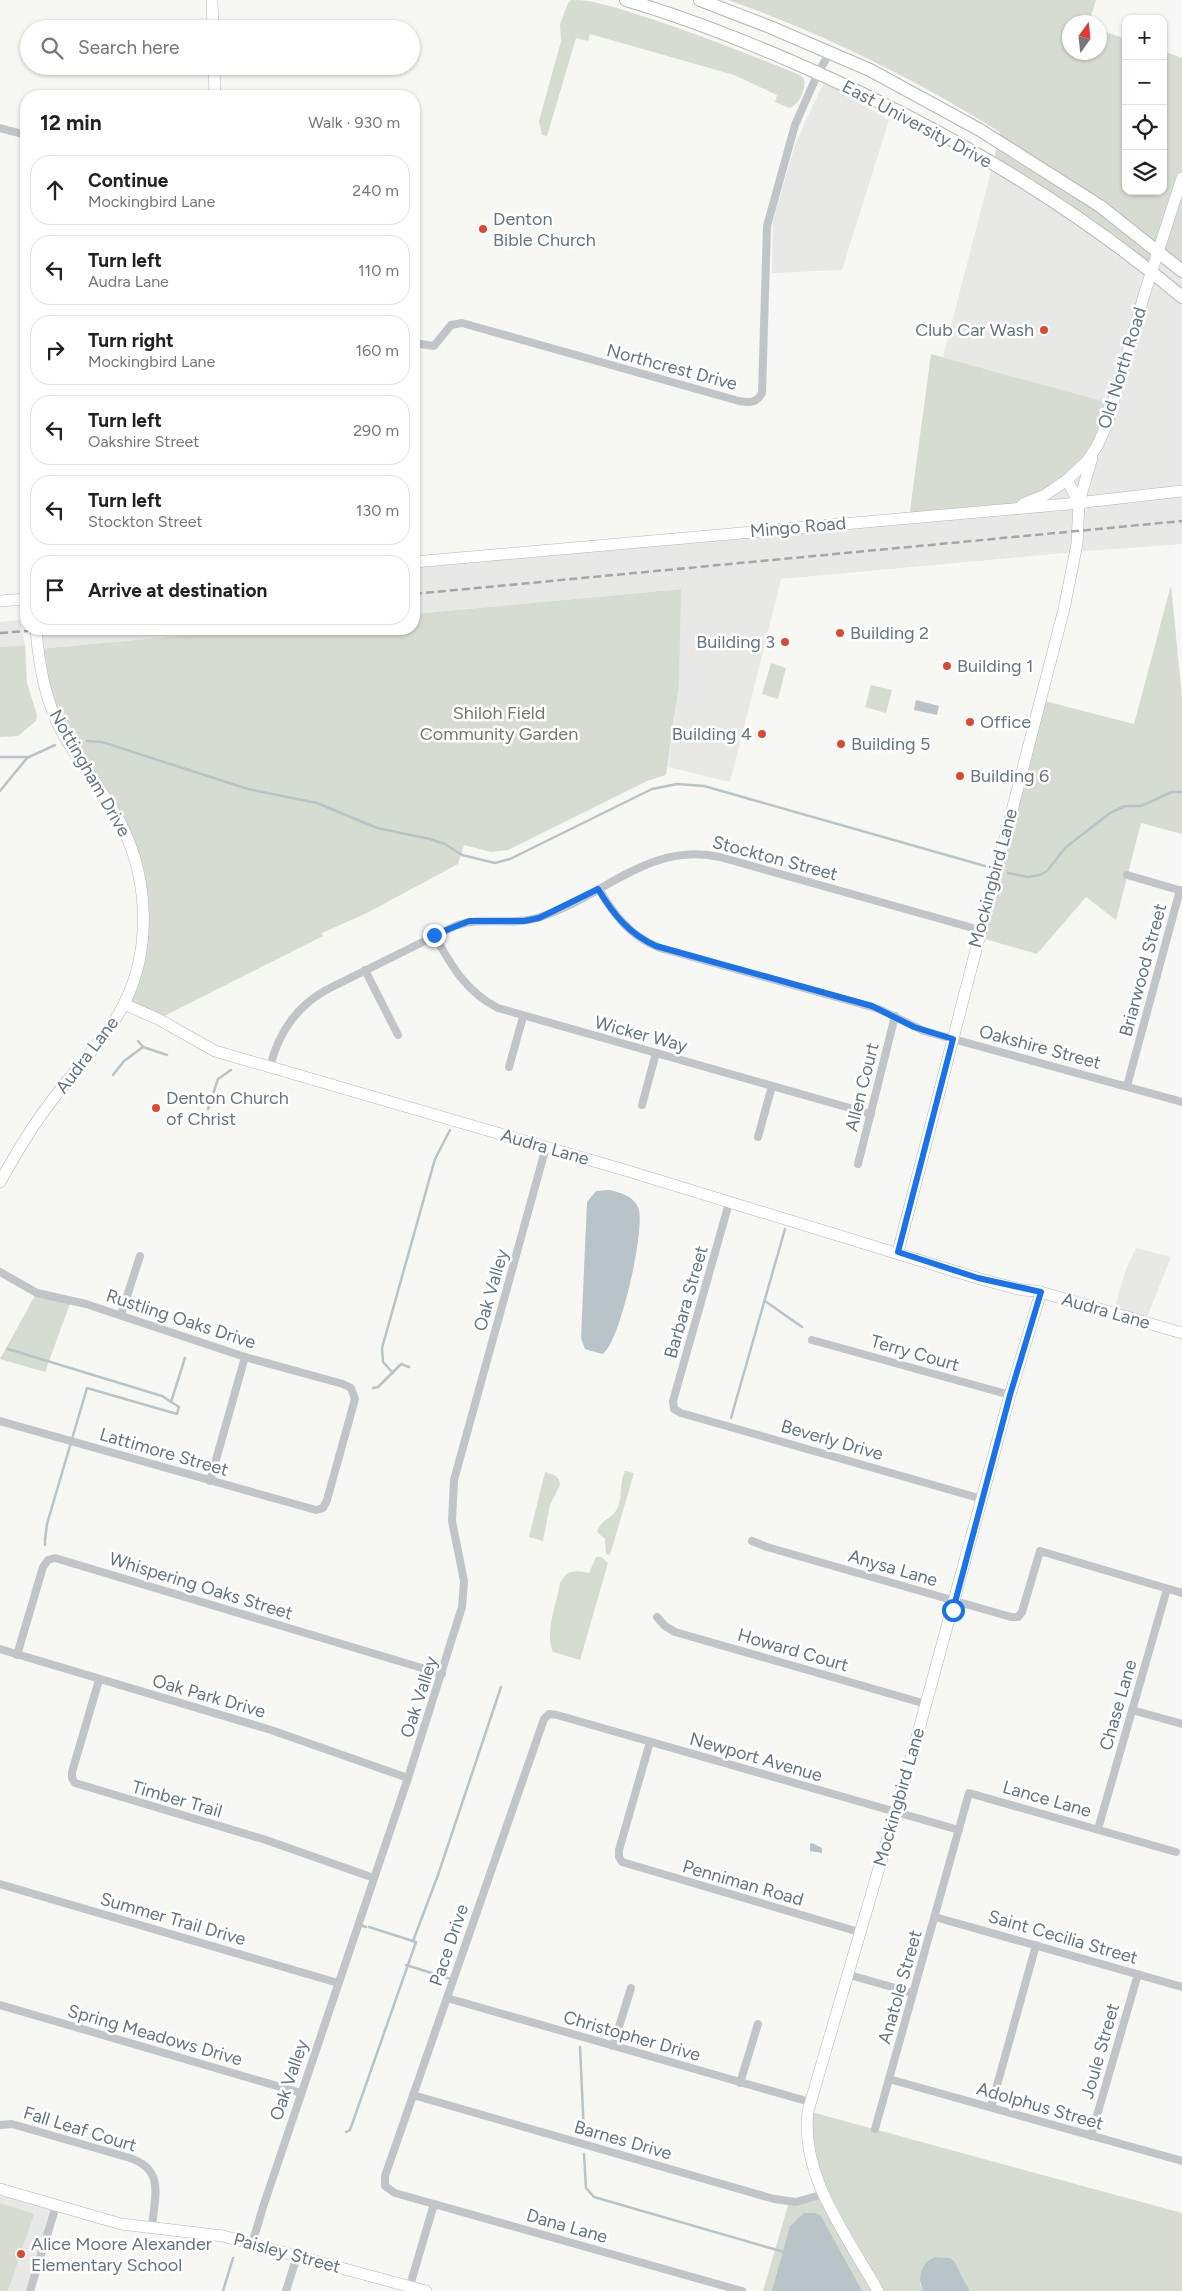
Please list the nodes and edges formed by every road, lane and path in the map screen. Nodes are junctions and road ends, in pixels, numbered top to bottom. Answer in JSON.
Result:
{"nodes":[{"id":1,"x":212,"y":0,"type":"edge"},
{"id":2,"x":626,"y":0,"type":"edge"},
{"id":3,"x":700,"y":0,"type":"edge"},
{"id":4,"x":213,"y":20,"type":"edge"},
{"id":5,"x":830,"y":52,"type":"junction"},
{"id":6,"x":818,"y":73,"type":"junction"},
{"id":7,"x":214,"y":75,"type":"edge"},
{"id":8,"x":215,"y":90,"type":"edge"},
{"id":9,"x":0,"y":128,"type":"edge"},
{"id":10,"x":20,"y":133,"type":"edge"},
{"id":11,"x":1182,"y":178,"type":"edge"},
{"id":12,"x":1159,"y":252,"type":"junction"},
{"id":13,"x":1182,"y":270,"type":"edge"},
{"id":14,"x":1153,"y":273,"type":"junction"},
{"id":15,"x":1182,"y":297,"type":"edge"},
{"id":16,"x":420,"y":344,"type":"edge"},
{"id":17,"x":1097,"y":446,"type":"junction"},
{"id":18,"x":1067,"y":480,"type":"junction"},
{"id":19,"x":1182,"y":491,"type":"edge"},
{"id":20,"x":1080,"y":502,"type":"junction"},
{"id":21,"x":1002,"y":509,"type":"junction"},
{"id":22,"x":420,"y":561,"type":"edge"},
{"id":23,"x":20,"y":600,"type":"edge"},
{"id":24,"x":0,"y":602,"type":"edge"},
{"id":25,"x":37,"y":635,"type":"edge"},
{"id":26,"x":1127,"y":875,"type":"dead end"},
{"id":27,"x":598,"y":889,"type":"junction"},
{"id":28,"x":1181,"y":891,"type":"edge"},
{"id":29,"x":980,"y":930,"type":"junction"},
{"id":30,"x":434,"y":935,"type":"junction"},
{"id":31,"x":366,"y":970,"type":"junction"},
{"id":32,"x":124,"y":1004,"type":"junction"},
{"id":33,"x":895,"y":1016,"type":"junction"},
{"id":34,"x":523,"y":1017,"type":"junction"},
{"id":35,"x":398,"y":1035,"type":"dead end"},
{"id":36,"x":953,"y":1039,"type":"junction"},
{"id":37,"x":656,"y":1054,"type":"junction"},
{"id":38,"x":270,"y":1067,"type":"junction"},
{"id":39,"x":509,"y":1067,"type":"dead end"},
{"id":40,"x":772,"y":1086,"type":"junction"},
{"id":41,"x":1127,"y":1086,"type":"junction"},
{"id":42,"x":1182,"y":1102,"type":"edge"},
{"id":43,"x":642,"y":1104,"type":"dead end"},
{"id":44,"x":871,"y":1114,"type":"junction"},
{"id":45,"x":758,"y":1137,"type":"dead end"},
{"id":46,"x":546,"y":1147,"type":"junction"},
{"id":47,"x":858,"y":1164,"type":"dead end"},
{"id":48,"x":0,"y":1182,"type":"edge"},
{"id":49,"x":729,"y":1203,"type":"junction"},
{"id":50,"x":898,"y":1252,"type":"junction"},
{"id":51,"x":140,"y":1256,"type":"dead end"},
{"id":52,"x":0,"y":1272,"type":"edge"},
{"id":53,"x":1041,"y":1292,"type":"junction"},
{"id":54,"x":121,"y":1315,"type":"junction"},
{"id":55,"x":1182,"y":1333,"type":"edge"},
{"id":56,"x":812,"y":1340,"type":"dead end"},
{"id":57,"x":245,"y":1357,"type":"junction"},
{"id":58,"x":1010,"y":1395,"type":"junction"},
{"id":59,"x":674,"y":1409,"type":"joint"},
{"id":60,"x":0,"y":1421,"type":"edge"},
{"id":61,"x":210,"y":1481,"type":"junction"},
{"id":62,"x":982,"y":1499,"type":"junction"},
{"id":63,"x":320,"y":1510,"type":"joint"},
{"id":64,"x":752,"y":1540,"type":"dead end"},
{"id":65,"x":1168,"y":1588,"type":"junction"},
{"id":66,"x":1182,"y":1594,"type":"edge"},
{"id":67,"x":955,"y":1602,"type":"junction"},
{"id":68,"x":657,"y":1617,"type":"dead end"},
{"id":69,"x":0,"y":1649,"type":"edge"},
{"id":70,"x":16,"y":1655,"type":"junction"},
{"id":71,"x":442,"y":1674,"type":"junction"},
{"id":72,"x":99,"y":1680,"type":"junction"},
{"id":73,"x":926,"y":1704,"type":"junction"},
{"id":74,"x":1132,"y":1710,"type":"junction"},
{"id":75,"x":546,"y":1716,"type":"joint"},
{"id":76,"x":1182,"y":1724,"type":"edge"},
{"id":77,"x":650,"y":1742,"type":"junction"},
{"id":78,"x":408,"y":1778,"type":"junction"},
{"id":79,"x":894,"y":1813,"type":"junction"},
{"id":80,"x":1098,"y":1829,"type":"junction"},
{"id":81,"x":959,"y":1830,"type":"junction"},
{"id":82,"x":1176,"y":1852,"type":"dead end"},
{"id":83,"x":952,"y":1853,"type":"joint"},
{"id":84,"x":374,"y":1878,"type":"junction"},
{"id":85,"x":0,"y":1884,"type":"edge"},
{"id":86,"x":935,"y":1917,"type":"junction"},
{"id":87,"x":859,"y":1932,"type":"junction"},
{"id":88,"x":1036,"y":1945,"type":"junction"},
{"id":89,"x":846,"y":1974,"type":"junction"},
{"id":90,"x":1138,"y":1974,"type":"junction"},
{"id":91,"x":338,"y":1982,"type":"junction"},
{"id":92,"x":1182,"y":1987,"type":"edge"},
{"id":93,"x":631,"y":1988,"type":"dead end"},
{"id":94,"x":913,"y":1993,"type":"junction"},
{"id":95,"x":446,"y":1998,"type":"junction"},
{"id":96,"x":0,"y":2005,"type":"edge"},
{"id":97,"x":758,"y":2024,"type":"dead end"},
{"id":98,"x":614,"y":2046,"type":"junction"},
{"id":99,"x":889,"y":2079,"type":"junction"},
{"id":100,"x":740,"y":2083,"type":"junction"},
{"id":101,"x":301,"y":2093,"type":"junction"},
{"id":102,"x":413,"y":2095,"type":"junction"},
{"id":103,"x":810,"y":2102,"type":"junction"},
{"id":104,"x":991,"y":2107,"type":"junction"},
{"id":105,"x":0,"y":2126,"type":"edge"},
{"id":106,"x":875,"y":2129,"type":"dead end"},
{"id":107,"x":1091,"y":2136,"type":"junction"},
{"id":108,"x":1182,"y":2161,"type":"edge"},
{"id":109,"x":385,"y":2186,"type":"joint"},
{"id":110,"x":0,"y":2189,"type":"edge"},
{"id":111,"x":824,"y":2194,"type":"junction"},
{"id":112,"x":434,"y":2204,"type":"junction"},
{"id":113,"x":56,"y":2206,"type":"junction"},
{"id":114,"x":152,"y":2228,"type":"junction"},
{"id":115,"x":252,"y":2244,"type":"junction"},
{"id":116,"x":297,"y":2256,"type":"junction"},
{"id":117,"x":409,"y":2289,"type":"edge"},
{"id":118,"x":30,"y":2291,"type":"edge"},
{"id":119,"x":286,"y":2291,"type":"edge"},
{"id":120,"x":426,"y":2291,"type":"edge"},
{"id":121,"x":742,"y":2291,"type":"edge"},
{"id":122,"x":878,"y":2291,"type":"edge"}],
"edges":[{"from":1,"to":4,"type":"street"},
{"from":2,"to":6,"type":"main road","name":"East University Drive"},
{"from":3,"to":5,"type":"main road","name":"East University Drive"},
{"from":5,"to":6,"type":"street","name":"Northcrest Drive"},
{"from":5,"to":12,"type":"main road","name":"East University Drive"},
{"from":6,"to":14,"type":"main road","name":"East University Drive"},
{"from":6,"to":16,"type":"street","name":"Northcrest Drive"},
{"from":7,"to":8,"type":"street"},
{"from":9,"to":10,"type":"street"},
{"from":11,"to":12,"type":"street","name":"Old North Road"},
{"from":12,"to":13,"type":"main road","name":"East University Drive"},
{"from":12,"to":14,"type":"street","name":"Old North Road"},
{"from":14,"to":15,"type":"main road","name":"East University Drive"},
{"from":14,"to":17,"type":"street","name":"Old North Road"},
{"from":17,"to":18,"type":"street","name":"Old North Road"},
{"from":17,"to":20,"type":"street","name":"Mockingbird Lane"},
{"from":18,"to":20,"type":"street"},
{"from":18,"to":21,"type":"street","name":"Old North Road"},
{"from":19,"to":20,"type":"street","name":"Mingo Road"},
{"from":20,"to":21,"type":"street","name":"Mingo Road"},
{"from":20,"to":29,"type":"street","name":"Mockingbird Lane"},
{"from":21,"to":22,"type":"street","name":"Mingo Road"},
{"from":23,"to":24,"type":"street"},
{"from":25,"to":32,"type":"street","name":"Nottingham Drive"},
{"from":26,"to":28,"type":"street"},
{"from":27,"to":29,"type":"street","name":"Stockton Street"},
{"from":27,"to":30,"type":"street","name":"Stockton Street"},
{"from":27,"to":33,"type":"street","name":"Oakshire Street"},
{"from":28,"to":41,"type":"street","name":"Briarwood Street"},
{"from":29,"to":36,"type":"street","name":"Mockingbird Lane"},
{"from":30,"to":31,"type":"street","name":"Stockton Street"},
{"from":30,"to":34,"type":"street","name":"Wicker Way"},
{"from":31,"to":35,"type":"street"},
{"from":31,"to":38,"type":"street","name":"Stockton Street"},
{"from":32,"to":38,"type":"street","name":"Audra Lane"},
{"from":32,"to":48,"type":"street","name":"Audra Lane"},
{"from":33,"to":36,"type":"street","name":"Oakshire Street"},
{"from":33,"to":44,"type":"street","name":"Allen Court"},
{"from":34,"to":37,"type":"street","name":"Wicker Way"},
{"from":34,"to":39,"type":"street"},
{"from":36,"to":41,"type":"street","name":"Oakshire Street"},
{"from":36,"to":50,"type":"street","name":"Mockingbird Lane"},
{"from":37,"to":40,"type":"street","name":"Wicker Way"},
{"from":37,"to":43,"type":"street"},
{"from":38,"to":46,"type":"street","name":"Audra Lane"},
{"from":40,"to":44,"type":"street","name":"Wicker Way"},
{"from":40,"to":45,"type":"street"},
{"from":41,"to":42,"type":"street","name":"Oakshire Street"},
{"from":44,"to":47,"type":"street","name":"Allen Court"},
{"from":46,"to":49,"type":"street","name":"Audra Lane"},
{"from":46,"to":71,"type":"street","name":"Oak Valley"},
{"from":49,"to":50,"type":"street","name":"Audra Lane"},
{"from":49,"to":59,"type":"street","name":"Barbara Street"},
{"from":50,"to":53,"type":"street","name":"Audra Lane"},
{"from":51,"to":54,"type":"street"},
{"from":52,"to":54,"type":"street","name":"Rustling Oaks Drive"},
{"from":53,"to":55,"type":"street","name":"Audra Lane"},
{"from":53,"to":58,"type":"street","name":"Mockingbird Lane"},
{"from":54,"to":57,"type":"street","name":"Rustling Oaks Drive"},
{"from":56,"to":58,"type":"street","name":"Terry Court"},
{"from":57,"to":61,"type":"street"},
{"from":57,"to":63,"type":"street","name":"Rustling Oaks Drive"},
{"from":58,"to":62,"type":"street","name":"Mockingbird Lane"},
{"from":59,"to":62,"type":"street","name":"Beverly Drive"},
{"from":60,"to":61,"type":"street","name":"Lattimore Street"},
{"from":61,"to":63,"type":"street","name":"Lattimore Street"},
{"from":62,"to":67,"type":"street","name":"Mockingbird Lane"},
{"from":64,"to":67,"type":"street","name":"Anysa Lane"},
{"from":65,"to":66,"type":"street","name":"Anysa Lane"},
{"from":65,"to":67,"type":"street","name":"Anysa Lane"},
{"from":65,"to":74,"type":"street","name":"Chase Lane"},
{"from":67,"to":73,"type":"street","name":"Mockingbird Lane"},
{"from":68,"to":73,"type":"street","name":"Howard Court"},
{"from":69,"to":70,"type":"street","name":"Oak Park Drive"},
{"from":70,"to":71,"type":"street","name":"Whispering Oaks Street"},
{"from":70,"to":72,"type":"street","name":"Oak Park Drive"},
{"from":71,"to":78,"type":"street","name":"Oak Valley"},
{"from":72,"to":78,"type":"street","name":"Oak Park Drive"},
{"from":72,"to":84,"type":"street","name":"Timber Trail"},
{"from":73,"to":79,"type":"street","name":"Mockingbird Lane"},
{"from":74,"to":76,"type":"street"},
{"from":74,"to":80,"type":"street","name":"Chase Lane"},
{"from":75,"to":77,"type":"street","name":"Newport Avenue"},
{"from":75,"to":95,"type":"street","name":"Pace Drive"},
{"from":77,"to":79,"type":"street","name":"Newport Avenue"},
{"from":77,"to":87,"type":"street","name":"Penniman Road"},
{"from":78,"to":84,"type":"street","name":"Oak Valley"},
{"from":79,"to":81,"type":"street","name":"Newport Avenue"},
{"from":79,"to":87,"type":"street","name":"Mockingbird Lane"},
{"from":80,"to":81,"type":"street","name":"Lance Lane"},
{"from":80,"to":82,"type":"street","name":"Lance Lane"},
{"from":81,"to":83,"type":"street","name":"Lance Lane"},
{"from":83,"to":86,"type":"street","name":"Anatole Street"},
{"from":84,"to":91,"type":"street","name":"Oak Valley"},
{"from":85,"to":91,"type":"street","name":"Summer Trail Drive"},
{"from":86,"to":88,"type":"street","name":"Saint Cecilia Street"},
{"from":86,"to":94,"type":"street","name":"Anatole Street"},
{"from":87,"to":89,"type":"street","name":"Mockingbird Lane"},
{"from":88,"to":90,"type":"street","name":"Saint Cecilia Street"},
{"from":88,"to":104,"type":"street"},
{"from":89,"to":94,"type":"street"},
{"from":89,"to":103,"type":"street","name":"Mockingbird Lane"},
{"from":90,"to":92,"type":"street","name":"Saint Cecilia Street"},
{"from":90,"to":107,"type":"street","name":"Joule Street"},
{"from":91,"to":101,"type":"street","name":"Oak Valley"},
{"from":93,"to":98,"type":"street"},
{"from":94,"to":99,"type":"street","name":"Anatole Street"},
{"from":95,"to":98,"type":"street","name":"Christopher Drive"},
{"from":95,"to":102,"type":"street","name":"Pace Drive"},
{"from":96,"to":101,"type":"street","name":"Spring Meadows Drive"},
{"from":97,"to":100,"type":"street"},
{"from":98,"to":100,"type":"street","name":"Christopher Drive"},
{"from":99,"to":104,"type":"street","name":"Adolphus Street"},
{"from":99,"to":106,"type":"street","name":"Anatole Street"},
{"from":100,"to":103,"type":"street","name":"Christopher Drive"},
{"from":101,"to":115,"type":"street","name":"Oak Valley"},
{"from":102,"to":109,"type":"street","name":"Pace Drive"},
{"from":102,"to":111,"type":"street","name":"Barnes Drive"},
{"from":103,"to":111,"type":"street","name":"Mockingbird Lane"},
{"from":104,"to":107,"type":"street","name":"Adolphus Street"},
{"from":105,"to":114,"type":"street","name":"Fall Leaf Court"},
{"from":107,"to":108,"type":"street","name":"Adolphus Street"},
{"from":109,"to":112,"type":"street","name":"Dana Lane"},
{"from":110,"to":113,"type":"street","name":"Paisley Street"},
{"from":111,"to":122,"type":"street","name":"Mockingbird Lane"},
{"from":112,"to":117,"type":"street"},
{"from":112,"to":121,"type":"street","name":"Dana Lane"},
{"from":113,"to":114,"type":"street","name":"Paisley Street"},
{"from":113,"to":118,"type":"street"},
{"from":114,"to":115,"type":"street","name":"Paisley Street"},
{"from":115,"to":116,"type":"street","name":"Paisley Street"},
{"from":116,"to":117,"type":"street","name":"Paisley Street"},
{"from":116,"to":119,"type":"street"},
{"from":117,"to":120,"type":"street","name":"Paisley Street"}]}
